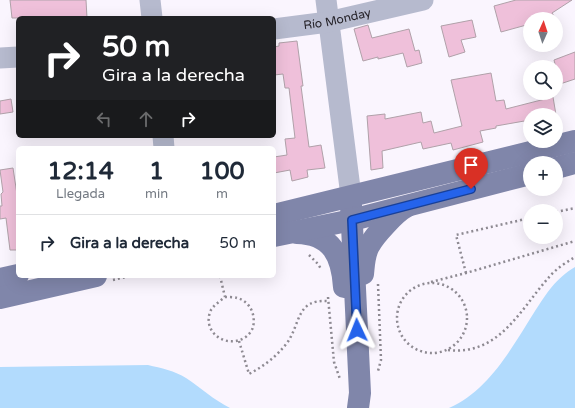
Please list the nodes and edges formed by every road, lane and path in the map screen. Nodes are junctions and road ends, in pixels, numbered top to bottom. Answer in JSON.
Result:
{"nodes":[{"id":1,"x":150,"y":0,"type":"edge"},
{"id":2,"x":326,"y":0,"type":"edge"},
{"id":3,"x":423,"y":0,"type":"edge"},
{"id":4,"x":152,"y":16,"type":"edge"},
{"id":5,"x":328,"y":22,"type":"junction"},
{"id":6,"x":276,"y":29,"type":"edge"},
{"id":7,"x":16,"y":57,"type":"edge"},
{"id":8,"x":0,"y":58,"type":"edge"},
{"id":9,"x":575,"y":141,"type":"edge"},
{"id":10,"x":575,"y":163,"type":"edge"},
{"id":11,"x":563,"y":166,"type":"edge"},
{"id":12,"x":523,"y":176,"type":"edge"},
{"id":13,"x":351,"y":196,"type":"junction"},
{"id":14,"x":413,"y":204,"type":"junction"},
{"id":15,"x":575,"y":208,"type":"edge"},
{"id":16,"x":563,"y":211,"type":"edge"},
{"id":17,"x":276,"y":214,"type":"edge"},
{"id":18,"x":352,"y":220,"type":"junction"},
{"id":19,"x":523,"y":220,"type":"edge"},
{"id":20,"x":282,"y":234,"type":"edge"},
{"id":21,"x":575,"y":241,"type":"edge"},
{"id":22,"x":306,"y":253,"type":"dead end"},
{"id":23,"x":575,"y":257,"type":"edge"},
{"id":24,"x":321,"y":270,"type":"dead end"},
{"id":25,"x":466,"y":273,"type":"junction"},
{"id":26,"x":16,"y":275,"type":"edge"},
{"id":27,"x":87,"y":278,"type":"edge"},
{"id":28,"x":220,"y":278,"type":"edge"},
{"id":29,"x":0,"y":279,"type":"edge"},
{"id":30,"x":378,"y":279,"type":"dead end"},
{"id":31,"x":423,"y":284,"type":"junction"},
{"id":32,"x":328,"y":295,"type":"dead end"},
{"id":33,"x":225,"y":297,"type":"junction"},
{"id":34,"x":0,"y":298,"type":"edge"},
{"id":35,"x":328,"y":301,"type":"junction"},
{"id":36,"x":239,"y":341,"type":"junction"},
{"id":37,"x":448,"y":350,"type":"junction"},
{"id":38,"x":376,"y":377,"type":"dead end"},
{"id":39,"x":341,"y":382,"type":"dead end"},
{"id":40,"x":359,"y":402,"type":"edge"}],
"edges":[{"from":1,"to":4,"type":"street"},
{"from":2,"to":5,"type":"street"},
{"from":3,"to":5,"type":"street","name":"Río Monday"},
{"from":5,"to":6,"type":"street","name":"Río Monday"},
{"from":5,"to":13,"type":"street"},
{"from":7,"to":8,"type":"street"},
{"from":9,"to":13,"type":"main road"},
{"from":10,"to":11,"type":"main road"},
{"from":12,"to":14,"type":"main road"},
{"from":13,"to":17,"type":"main road"},
{"from":13,"to":18,"type":"main road"},
{"from":14,"to":18,"type":"main road"},
{"from":14,"to":40,"type":"main road"},
{"from":15,"to":16,"type":"path"},
{"from":18,"to":20,"type":"main road"},
{"from":18,"to":40,"type":"main road"},
{"from":19,"to":25,"type":"path"},
{"from":20,"to":40,"type":"main road"},
{"from":21,"to":25,"type":"path"},
{"from":22,"to":24,"type":"path"},
{"from":23,"to":37,"type":"path"},
{"from":25,"to":31,"type":"path"},
{"from":26,"to":29,"type":"main road"},
{"from":27,"to":34,"type":"main road"},
{"from":28,"to":33,"type":"path"},
{"from":30,"to":38,"type":"path"},
{"from":31,"to":37,"type":"path"},
{"from":31,"to":37,"type":"path"},
{"from":32,"to":35,"type":"path"},
{"from":33,"to":36,"type":"path"},
{"from":33,"to":36,"type":"path"},
{"from":35,"to":36,"type":"path"},
{"from":35,"to":39,"type":"path"}]}
